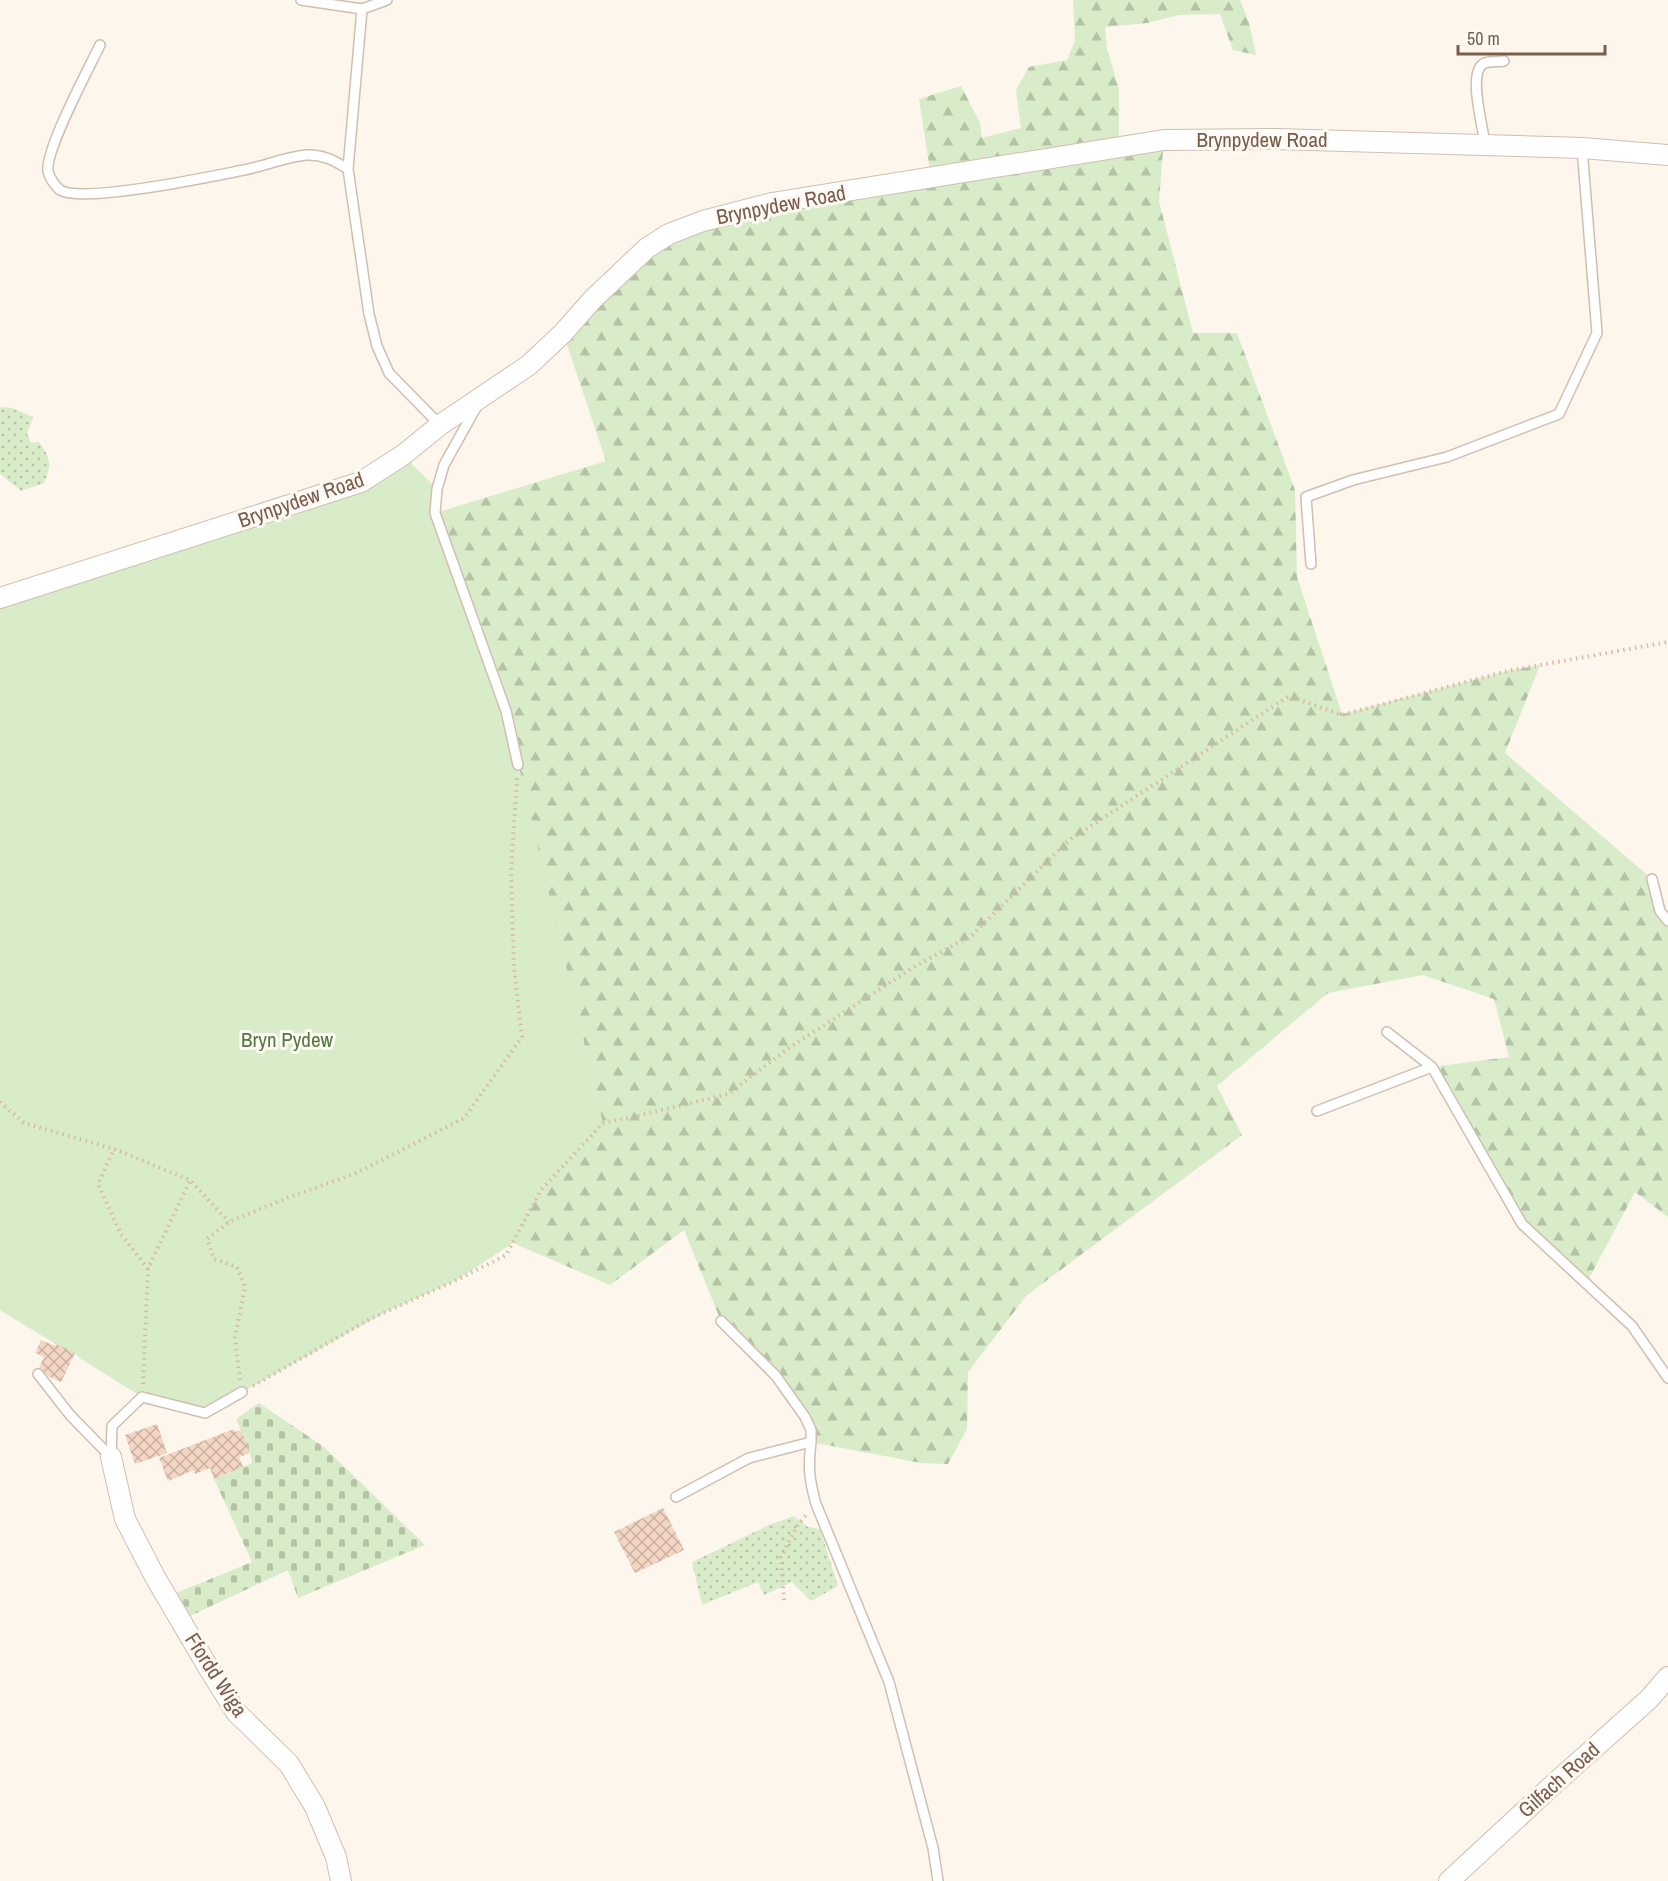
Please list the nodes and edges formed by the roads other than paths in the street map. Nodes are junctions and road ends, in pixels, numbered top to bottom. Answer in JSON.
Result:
{"nodes":[{"id":1,"x":301,"y":0,"type":"edge"},
{"id":2,"x":387,"y":0,"type":"edge"},
{"id":3,"x":362,"y":9,"type":"junction"},
{"id":4,"x":100,"y":45,"type":"dead end"},
{"id":5,"x":1504,"y":61,"type":"dead end"},
{"id":6,"x":1485,"y":145,"type":"junction"},
{"id":7,"x":1581,"y":148,"type":"junction"},
{"id":8,"x":1668,"y":155,"type":"edge"},
{"id":9,"x":348,"y":169,"type":"junction"},
{"id":10,"x":482,"y":397,"type":"junction"},
{"id":11,"x":440,"y":425,"type":"junction"},
{"id":12,"x":1311,"y":564,"type":"dead end"},
{"id":13,"x":0,"y":598,"type":"edge"},
{"id":14,"x":518,"y":765,"type":"road end"},
{"id":15,"x":1652,"y":879,"type":"dead end"},
{"id":16,"x":1668,"y":921,"type":"edge"},
{"id":17,"x":1387,"y":1032,"type":"dead end"},
{"id":18,"x":1432,"y":1067,"type":"junction"},
{"id":19,"x":1317,"y":1111,"type":"dead end"},
{"id":20,"x":721,"y":1321,"type":"dead end"},
{"id":21,"x":38,"y":1374,"type":"dead end"},
{"id":22,"x":1668,"y":1378,"type":"edge"},
{"id":23,"x":242,"y":1392,"type":"road end"},
{"id":24,"x":811,"y":1442,"type":"junction"},
{"id":25,"x":111,"y":1457,"type":"junction"},
{"id":26,"x":676,"y":1497,"type":"dead end"},
{"id":27,"x":1668,"y":1677,"type":"edge"},
{"id":28,"x":341,"y":1881,"type":"edge"},
{"id":29,"x":938,"y":1881,"type":"edge"},
{"id":30,"x":1449,"y":1881,"type":"edge"}],
"edges":[{"from":1,"to":3,"type":"lane"},
{"from":2,"to":3,"type":"lane"},
{"from":3,"to":9,"type":"lane"},
{"from":4,"to":9,"type":"lane"},
{"from":5,"to":6,"type":"lane"},
{"from":6,"to":7,"type":"street","name":"Brynpydew Road"},
{"from":6,"to":10,"type":"street","name":"Brynpydew Road"},
{"from":7,"to":8,"type":"street","name":"Brynpydew Road"},
{"from":7,"to":12,"type":"lane"},
{"from":9,"to":11,"type":"lane"},
{"from":10,"to":11,"type":"street","name":"Brynpydew Road"},
{"from":10,"to":14,"type":"lane"},
{"from":11,"to":13,"type":"street","name":"Brynpydew Road"},
{"from":15,"to":16,"type":"lane"},
{"from":17,"to":18,"type":"lane"},
{"from":18,"to":19,"type":"lane"},
{"from":18,"to":22,"type":"lane"},
{"from":20,"to":24,"type":"lane"},
{"from":21,"to":25,"type":"lane"},
{"from":23,"to":25,"type":"lane"},
{"from":24,"to":26,"type":"lane"},
{"from":24,"to":29,"type":"lane"},
{"from":25,"to":28,"type":"street","name":"Ffordd Wiga"},
{"from":27,"to":30,"type":"street","name":"Gilfach Road"}]}
